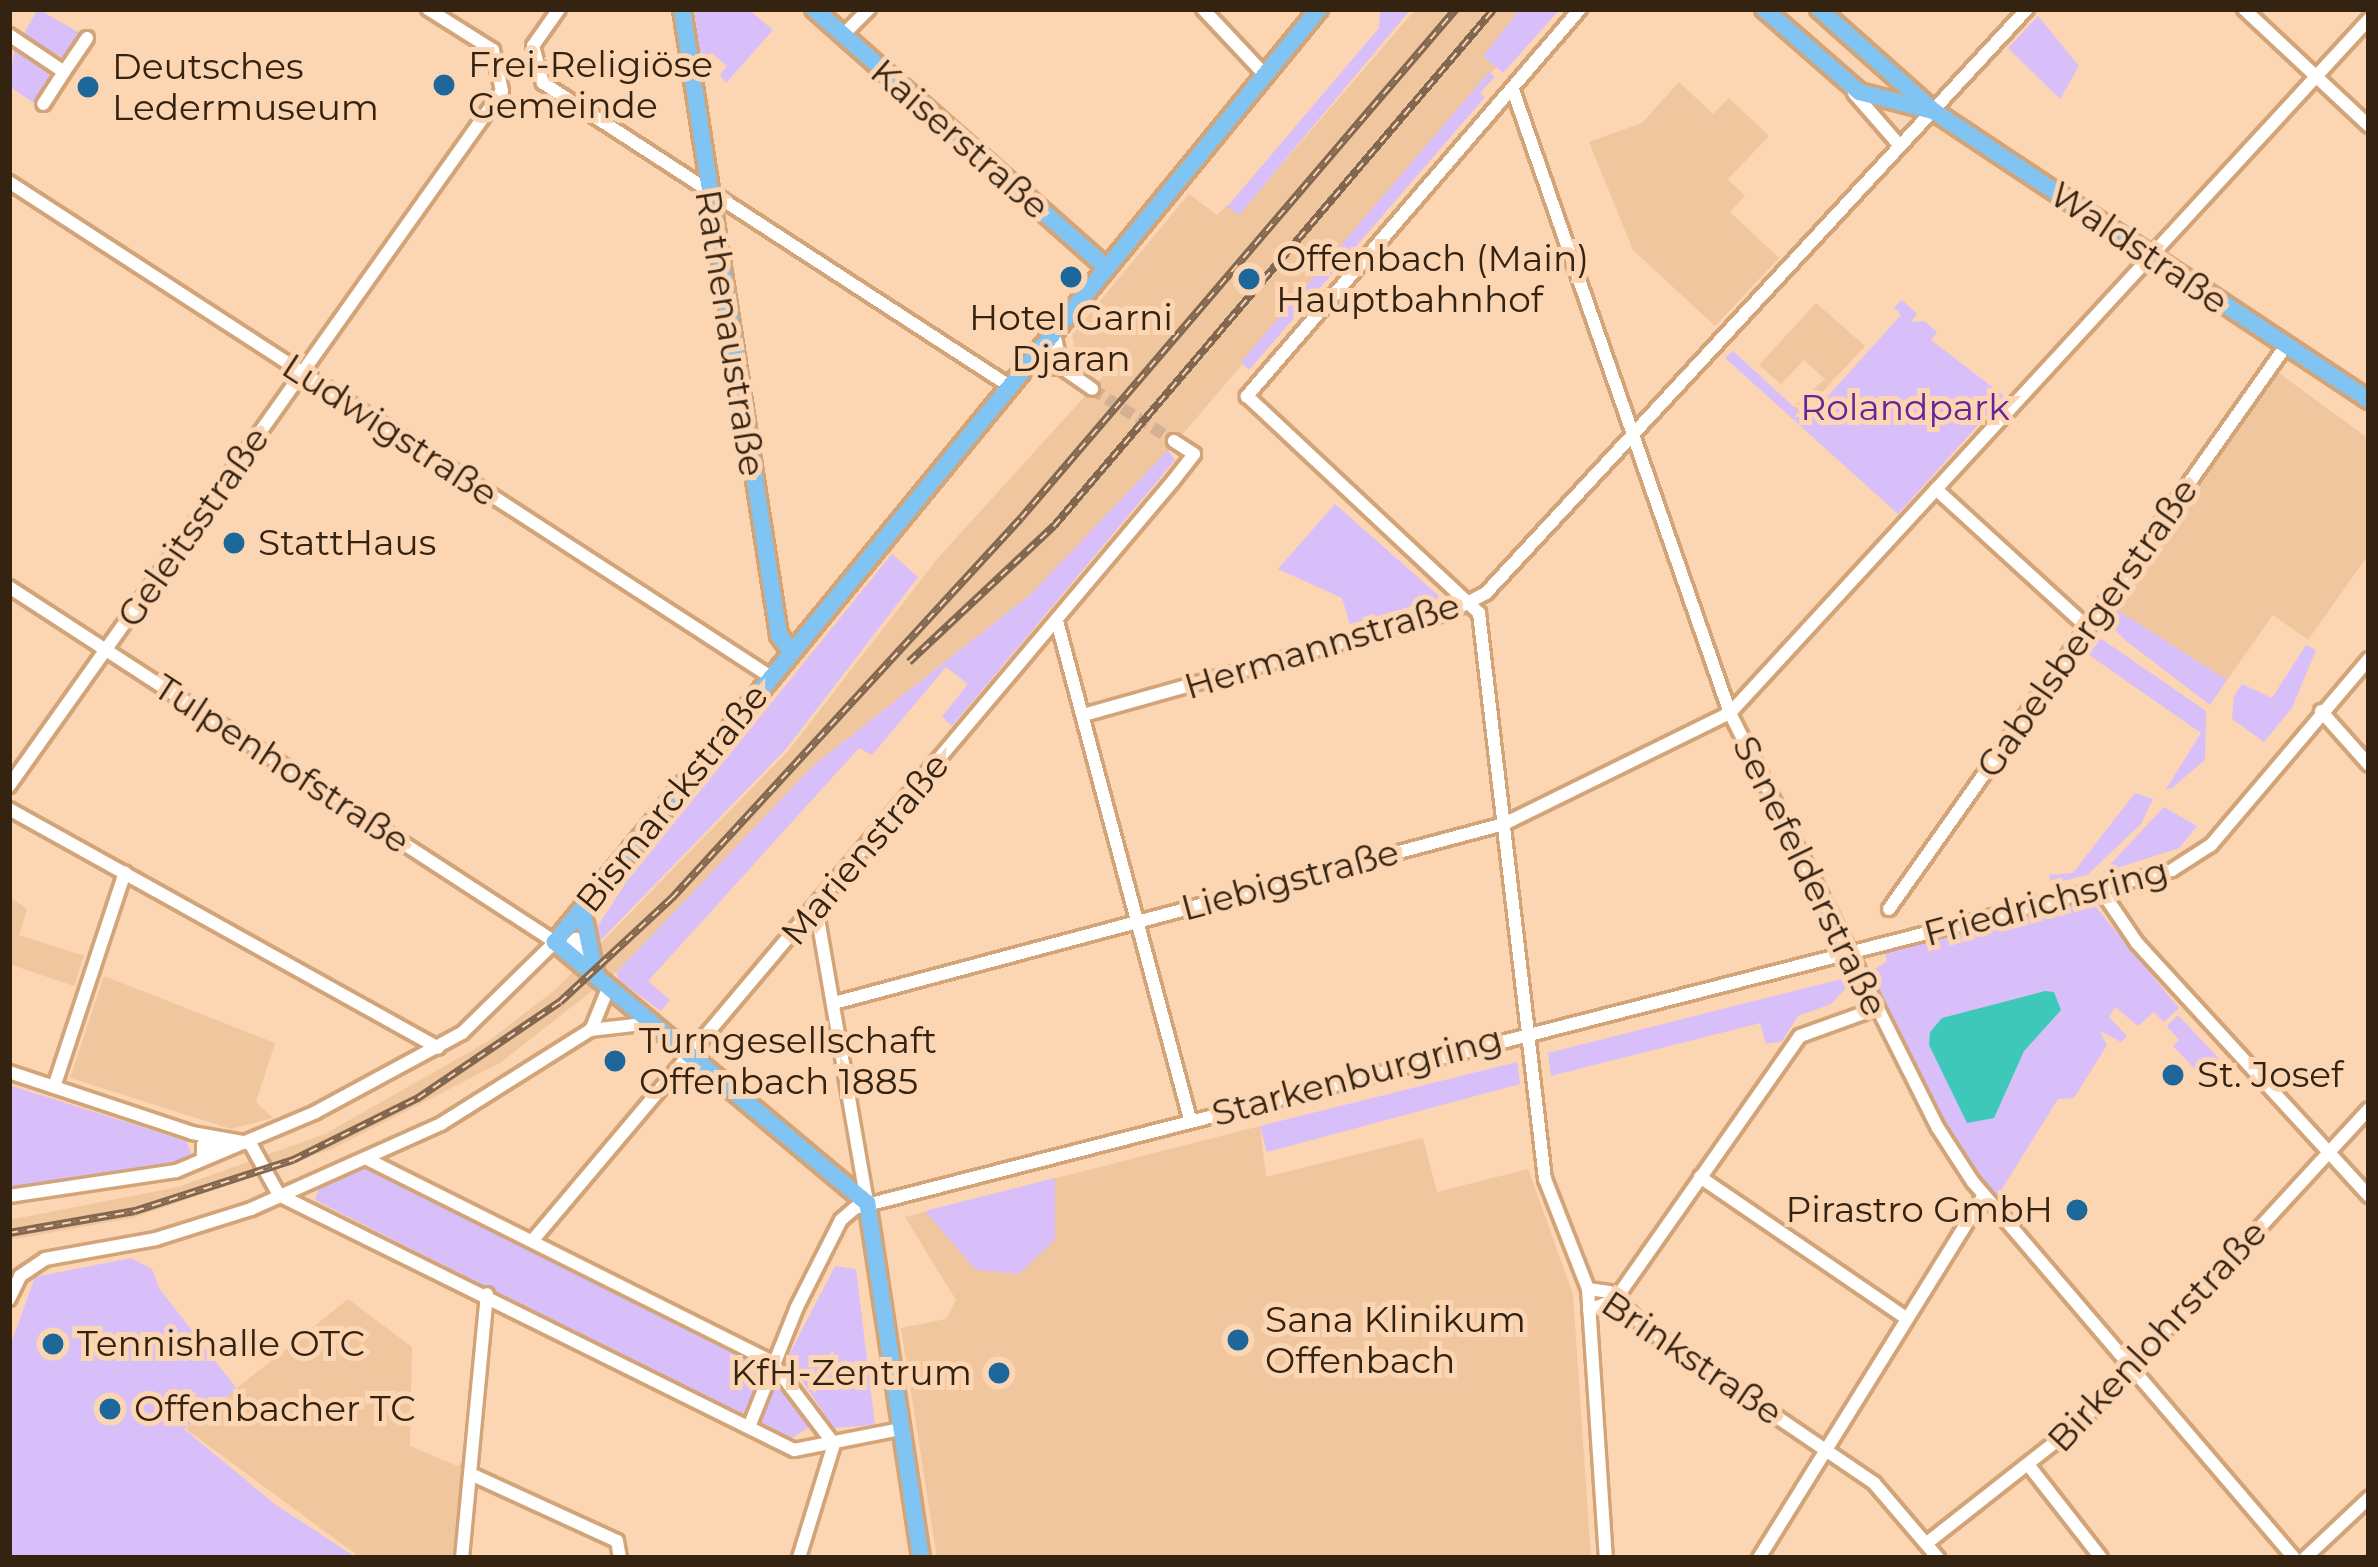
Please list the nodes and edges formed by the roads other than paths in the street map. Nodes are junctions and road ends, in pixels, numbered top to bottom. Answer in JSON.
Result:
{"nodes":[{"id":1,"x":428,"y":9,"type":"edge"},
{"id":2,"x":559,"y":9,"type":"edge"},
{"id":3,"x":682,"y":9,"type":"edge"},
{"id":4,"x":814,"y":9,"type":"edge"},
{"id":5,"x":869,"y":9,"type":"edge"},
{"id":6,"x":1203,"y":9,"type":"edge"},
{"id":7,"x":1319,"y":9,"type":"edge"},
{"id":8,"x":1580,"y":9,"type":"edge"},
{"id":9,"x":1764,"y":9,"type":"edge"},
{"id":10,"x":1819,"y":9,"type":"edge"},
{"id":11,"x":2027,"y":9,"type":"edge"},
{"id":12,"x":2244,"y":9,"type":"edge"},
{"id":13,"x":2369,"y":19,"type":"edge"},
{"id":14,"x":9,"y":34,"type":"edge"},
{"id":15,"x":843,"y":34,"type":"junction"},
{"id":16,"x":87,"y":38,"type":"dead end"},
{"id":17,"x":64,"y":72,"type":"junction"},
{"id":18,"x":1264,"y":75,"type":"junction"},
{"id":19,"x":2316,"y":76,"type":"junction"},
{"id":20,"x":1843,"y":81,"type":"junction"},
{"id":21,"x":1513,"y":90,"type":"junction"},
{"id":22,"x":44,"y":104,"type":"dead end"},
{"id":23,"x":1935,"y":112,"type":"junction"},
{"id":24,"x":2369,"y":126,"type":"edge"},
{"id":25,"x":1900,"y":146,"type":"junction"},
{"id":26,"x":9,"y":182,"type":"edge"},
{"id":27,"x":708,"y":192,"type":"junction"},
{"id":28,"x":2150,"y":256,"type":"junction"},
{"id":29,"x":1107,"y":268,"type":"junction"},
{"id":30,"x":1054,"y":333,"type":"junction"},
{"id":31,"x":2285,"y":347,"type":"junction"},
{"id":32,"x":1061,"y":367,"type":"junction"},
{"id":33,"x":1025,"y":369,"type":"junction"},
{"id":34,"x":303,"y":373,"type":"junction"},
{"id":35,"x":1011,"y":387,"type":"junction"},
{"id":36,"x":1092,"y":388,"type":"tunnel mouth"},
{"id":37,"x":2369,"y":405,"type":"edge"},
{"id":38,"x":1634,"y":435,"type":"junction"},
{"id":39,"x":1174,"y":441,"type":"dead end"},
{"id":40,"x":1936,"y":489,"type":"junction"},
{"id":41,"x":9,"y":587,"type":"edge"},
{"id":42,"x":1473,"y":602,"type":"junction"},
{"id":43,"x":1057,"y":621,"type":"junction"},
{"id":44,"x":2088,"y":628,"type":"junction"},
{"id":45,"x":106,"y":649,"type":"junction"},
{"id":46,"x":790,"y":652,"type":"junction"},
{"id":47,"x":2369,"y":659,"type":"edge"},
{"id":48,"x":771,"y":677,"type":"junction"},
{"id":49,"x":2321,"y":711,"type":"junction"},
{"id":50,"x":1730,"y":712,"type":"junction"},
{"id":51,"x":1087,"y":714,"type":"junction"},
{"id":52,"x":2369,"y":764,"type":"edge"},
{"id":53,"x":9,"y":786,"type":"edge"},
{"id":54,"x":9,"y":809,"type":"edge"},
{"id":55,"x":1504,"y":824,"type":"junction"},
{"id":56,"x":125,"y":872,"type":"junction"},
{"id":57,"x":2101,"y":890,"type":"junction"},
{"id":58,"x":816,"y":907,"type":"junction"},
{"id":59,"x":582,"y":908,"type":"junction"},
{"id":60,"x":1889,"y":909,"type":"dead end"},
{"id":61,"x":1138,"y":920,"type":"junction"},
{"id":62,"x":555,"y":942,"type":"junction"},
{"id":63,"x":1848,"y":952,"type":"junction"},
{"id":64,"x":603,"y":987,"type":"junction"},
{"id":65,"x":834,"y":1004,"type":"junction"},
{"id":66,"x":1875,"y":1009,"type":"junction"},
{"id":67,"x":651,"y":1023,"type":"junction"},
{"id":68,"x":590,"y":1030,"type":"junction"},
{"id":69,"x":1530,"y":1030,"type":"junction"},
{"id":70,"x":438,"y":1048,"type":"junction"},
{"id":71,"x":691,"y":1054,"type":"junction"},
{"id":72,"x":9,"y":1072,"type":"edge"},
{"id":73,"x":53,"y":1087,"type":"junction"},
{"id":74,"x":2369,"y":1109,"type":"edge"},
{"id":75,"x":1190,"y":1119,"type":"junction"},
{"id":76,"x":192,"y":1133,"type":"junction"},
{"id":77,"x":250,"y":1143,"type":"junction"},
{"id":78,"x":390,"y":1148,"type":"junction"},
{"id":79,"x":2329,"y":1152,"type":"junction"},
{"id":80,"x":367,"y":1159,"type":"junction"},
{"id":81,"x":189,"y":1167,"type":"junction"},
{"id":82,"x":394,"y":1170,"type":"junction"},
{"id":83,"x":1700,"y":1177,"type":"junction"},
{"id":84,"x":310,"y":1182,"type":"junction"},
{"id":85,"x":279,"y":1195,"type":"junction"},
{"id":86,"x":1984,"y":1195,"type":"junction"},
{"id":87,"x":9,"y":1196,"type":"edge"},
{"id":88,"x":2369,"y":1196,"type":"edge"},
{"id":89,"x":867,"y":1203,"type":"junction"},
{"id":90,"x":324,"y":1212,"type":"junction"},
{"id":91,"x":533,"y":1240,"type":"junction"},
{"id":92,"x":1588,"y":1288,"type":"junction"},
{"id":93,"x":487,"y":1294,"type":"junction"},
{"id":94,"x":1612,"y":1296,"type":"junction"},
{"id":95,"x":9,"y":1299,"type":"edge"},
{"id":96,"x":1589,"y":1310,"type":"junction"},
{"id":97,"x":1906,"y":1318,"type":"junction"},
{"id":98,"x":771,"y":1361,"type":"junction"},
{"id":99,"x":2130,"y":1370,"type":"junction"},
{"id":100,"x":749,"y":1426,"type":"junction"},
{"id":101,"x":899,"y":1429,"type":"junction"},
{"id":102,"x":834,"y":1444,"type":"junction"},
{"id":103,"x":1825,"y":1449,"type":"junction"},
{"id":104,"x":2030,"y":1468,"type":"junction"},
{"id":105,"x":476,"y":1477,"type":"junction"},
{"id":106,"x":2369,"y":1498,"type":"edge"},
{"id":107,"x":1927,"y":1543,"type":"junction"},
{"id":108,"x":462,"y":1558,"type":"edge"},
{"id":109,"x":620,"y":1558,"type":"edge"},
{"id":110,"x":799,"y":1558,"type":"edge"},
{"id":111,"x":921,"y":1558,"type":"edge"},
{"id":112,"x":1606,"y":1558,"type":"edge"},
{"id":113,"x":1759,"y":1558,"type":"edge"},
{"id":114,"x":1938,"y":1558,"type":"edge"},
{"id":115,"x":2102,"y":1558,"type":"edge"},
{"id":116,"x":2294,"y":1558,"type":"edge"},
{"id":117,"x":2305,"y":1558,"type":"edge"}],
"edges":[{"from":1,"to":34,"type":"street","name":"Geleitsstraße"},
{"from":2,"to":27,"type":"street"},
{"from":3,"to":27,"type":"main road","name":"Rathenaustraße"},
{"from":4,"to":15,"type":"main road","name":"Kaiserstraße"},
{"from":5,"to":15,"type":"street"},
{"from":6,"to":18,"type":"street"},
{"from":7,"to":18,"type":"main road","name":"Bismarckstraße"},
{"from":8,"to":21,"type":"street"},
{"from":9,"to":20,"type":"main road","name":"Waldstraße"},
{"from":10,"to":23,"type":"main road","name":"Waldstraße"},
{"from":11,"to":23,"type":"street","name":"Hermannstraße"},
{"from":12,"to":19,"type":"street"},
{"from":13,"to":19,"type":"street"},
{"from":14,"to":17,"type":"street"},
{"from":15,"to":29,"type":"main road","name":"Kaiserstraße"},
{"from":16,"to":17,"type":"street"},
{"from":17,"to":22,"type":"street"},
{"from":18,"to":29,"type":"main road","name":"Bismarckstraße"},
{"from":19,"to":24,"type":"street"},
{"from":19,"to":28,"type":"street"},
{"from":20,"to":23,"type":"main road","name":"Waldstraße"},
{"from":20,"to":25,"type":"street","name":"Waldstraße"},
{"from":21,"to":38,"type":"street","name":"Senefelderstraße"},
{"from":21,"to":42,"type":"street"},
{"from":23,"to":25,"type":"street","name":"Hermannstraße"},
{"from":23,"to":28,"type":"main road","name":"Waldstraße"},
{"from":25,"to":38,"type":"street","name":"Hermannstraße"},
{"from":26,"to":34,"type":"street","name":"Ludwigstraße"},
{"from":27,"to":35,"type":"street"},
{"from":27,"to":46,"type":"main road","name":"Rathenaustraße"},
{"from":28,"to":31,"type":"main road","name":"Waldstraße"},
{"from":28,"to":40,"type":"street"},
{"from":29,"to":30,"type":"main road","name":"Bismarckstraße"},
{"from":30,"to":32,"type":"street"},
{"from":30,"to":33,"type":"main road","name":"Bismarckstraße"},
{"from":31,"to":37,"type":"main road","name":"Waldstraße"},
{"from":31,"to":44,"type":"street","name":"Gabelsbergerstraße"},
{"from":32,"to":33,"type":"street"},
{"from":32,"to":36,"type":"street"},
{"from":33,"to":35,"type":"main road","name":"Bismarckstraße"},
{"from":34,"to":45,"type":"street","name":"Geleitsstraße"},
{"from":34,"to":48,"type":"street","name":"Ludwigstraße"},
{"from":35,"to":46,"type":"main road","name":"Bismarckstraße"},
{"from":38,"to":42,"type":"street","name":"Hermannstraße"},
{"from":38,"to":50,"type":"street","name":"Senefelderstraße"},
{"from":39,"to":43,"type":"street","name":"Marienstraße"},
{"from":40,"to":44,"type":"street"},
{"from":40,"to":50,"type":"street"},
{"from":41,"to":45,"type":"street","name":"Tulpenhofstraße"},
{"from":42,"to":51,"type":"street","name":"Hermannstraße"},
{"from":42,"to":55,"type":"street","name":"Brinkstraße"},
{"from":43,"to":51,"type":"street"},
{"from":43,"to":58,"type":"street","name":"Marienstraße"},
{"from":44,"to":60,"type":"street","name":"Gabelsbergerstraße"},
{"from":45,"to":53,"type":"street","name":"Geleitsstraße"},
{"from":45,"to":62,"type":"street","name":"Tulpenhofstraße"},
{"from":46,"to":48,"type":"main road","name":"Bismarckstraße"},
{"from":47,"to":49,"type":"street","name":"Friedrichsring"},
{"from":48,"to":59,"type":"main road","name":"Bismarckstraße"},
{"from":49,"to":52,"type":"street"},
{"from":49,"to":57,"type":"street","name":"Friedrichsring"},
{"from":50,"to":55,"type":"street","name":"Liebigstraße"},
{"from":50,"to":63,"type":"street","name":"Senefelderstraße"},
{"from":51,"to":61,"type":"street"},
{"from":54,"to":56,"type":"street"},
{"from":55,"to":61,"type":"street","name":"Liebigstraße"},
{"from":55,"to":69,"type":"street","name":"Brinkstraße"},
{"from":56,"to":70,"type":"street"},
{"from":56,"to":73,"type":"street"},
{"from":57,"to":63,"type":"street","name":"Friedrichsring"},
{"from":57,"to":79,"type":"street"},
{"from":58,"to":65,"type":"street"},
{"from":58,"to":71,"type":"street","name":"Marienstraße"},
{"from":59,"to":62,"type":"main road","name":"Bismarckstraße"},
{"from":59,"to":64,"type":"main road"},
{"from":61,"to":65,"type":"street","name":"Liebigstraße"},
{"from":61,"to":75,"type":"street"},
{"from":62,"to":64,"type":"main road"},
{"from":62,"to":70,"type":"street","name":"Bismarckstraße"},
{"from":63,"to":66,"type":"street","name":"Senefelderstraße"},
{"from":63,"to":69,"type":"street","name":"Starkenburgring"},
{"from":64,"to":67,"type":"main road"},
{"from":64,"to":68,"type":"street"},
{"from":65,"to":89,"type":"street"},
{"from":66,"to":83,"type":"street"},
{"from":66,"to":86,"type":"street","name":"Senefelderstraße"},
{"from":67,"to":68,"type":"street"},
{"from":67,"to":71,"type":"main road"},
{"from":68,"to":78,"type":"street"},
{"from":69,"to":75,"type":"street","name":"Starkenburgring"},
{"from":69,"to":92,"type":"street","name":"Brinkstraße"},
{"from":70,"to":77,"type":"street","name":"Bismarckstraße"},
{"from":71,"to":89,"type":"main road"},
{"from":71,"to":91,"type":"street","name":"Marienstraße"},
{"from":72,"to":73,"type":"street"},
{"from":73,"to":76,"type":"street"},
{"from":74,"to":79,"type":"street","name":"Birkenlohrstraße"},
{"from":75,"to":89,"type":"street","name":"Starkenburgring"},
{"from":76,"to":77,"type":"street"},
{"from":76,"to":81,"type":"street"},
{"from":77,"to":81,"type":"street","name":"Bismarckstraße"},
{"from":77,"to":85,"type":"street"},
{"from":78,"to":80,"type":"street"},
{"from":78,"to":82,"type":"street"},
{"from":79,"to":88,"type":"street"},
{"from":79,"to":99,"type":"street","name":"Birkenlohrstraße"},
{"from":80,"to":82,"type":"street"},
{"from":80,"to":84,"type":"street"},
{"from":81,"to":87,"type":"street","name":"Bismarckstraße"},
{"from":82,"to":91,"type":"street"},
{"from":83,"to":94,"type":"street"},
{"from":83,"to":97,"type":"street"},
{"from":84,"to":85,"type":"street"},
{"from":84,"to":90,"type":"street"},
{"from":85,"to":90,"type":"street"},
{"from":85,"to":95,"type":"street"},
{"from":86,"to":97,"type":"street"},
{"from":86,"to":99,"type":"street","name":"Senefelderstraße"},
{"from":89,"to":98,"type":"street"},
{"from":89,"to":101,"type":"main road"},
{"from":90,"to":93,"type":"street"},
{"from":91,"to":98,"type":"street"},
{"from":92,"to":94,"type":"street","name":"Brinkstraße"},
{"from":92,"to":96,"type":"street"},
{"from":93,"to":100,"type":"street"},
{"from":93,"to":105,"type":"street"},
{"from":94,"to":96,"type":"street"},
{"from":94,"to":103,"type":"street","name":"Brinkstraße"},
{"from":96,"to":112,"type":"street"},
{"from":97,"to":103,"type":"street"},
{"from":98,"to":100,"type":"street"},
{"from":98,"to":102,"type":"street"},
{"from":99,"to":104,"type":"street","name":"Birkenlohrstraße"},
{"from":99,"to":116,"type":"street","name":"Senefelderstraße"},
{"from":100,"to":102,"type":"street"},
{"from":101,"to":102,"type":"street"},
{"from":101,"to":111,"type":"main road"},
{"from":102,"to":110,"type":"street"},
{"from":103,"to":107,"type":"street","name":"Brinkstraße"},
{"from":103,"to":113,"type":"street"},
{"from":104,"to":107,"type":"street","name":"Birkenlohrstraße"},
{"from":104,"to":115,"type":"street"},
{"from":105,"to":108,"type":"street"},
{"from":105,"to":109,"type":"street"},
{"from":106,"to":117,"type":"street"},
{"from":107,"to":114,"type":"street","name":"Brinkstraße"}]}
